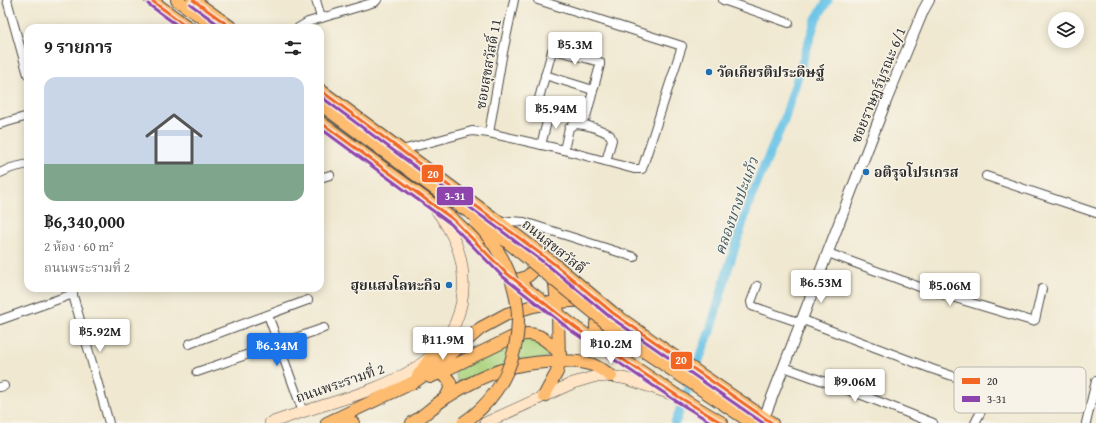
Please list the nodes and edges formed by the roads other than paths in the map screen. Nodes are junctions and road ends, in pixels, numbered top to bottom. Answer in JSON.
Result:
{"nodes":[{"id":1,"x":7,"y":0,"type":"edge"},
{"id":2,"x":151,"y":0,"type":"edge"},
{"id":3,"x":177,"y":0,"type":"edge"},
{"id":4,"x":193,"y":0,"type":"edge"},
{"id":5,"x":316,"y":0,"type":"edge"},
{"id":6,"x":377,"y":0,"type":"edge"},
{"id":7,"x":514,"y":0,"type":"edge"},
{"id":8,"x":538,"y":0,"type":"edge"},
{"id":9,"x":723,"y":0,"type":"edge"},
{"id":10,"x":929,"y":0,"type":"edge"},
{"id":11,"x":321,"y":18,"type":"junction"},
{"id":12,"x":184,"y":24,"type":"edge"},
{"id":13,"x":211,"y":24,"type":"edge"},
{"id":14,"x":226,"y":24,"type":"edge"},
{"id":15,"x":305,"y":24,"type":"edge"},
{"id":16,"x":790,"y":24,"type":"dead end"},
{"id":17,"x":24,"y":61,"type":"edge"},
{"id":18,"x":545,"y":75,"type":"junction"},
{"id":19,"x":593,"y":90,"type":"junction"},
{"id":20,"x":324,"y":93,"type":"edge"},
{"id":21,"x":324,"y":107,"type":"edge"},
{"id":22,"x":550,"y":110,"type":"junction"},
{"id":23,"x":24,"y":117,"type":"edge"},
{"id":24,"x":0,"y":124,"type":"edge"},
{"id":25,"x":324,"y":125,"type":"edge"},
{"id":26,"x":489,"y":133,"type":"junction"},
{"id":27,"x":541,"y":145,"type":"junction"},
{"id":28,"x":402,"y":150,"type":"junction"},
{"id":29,"x":564,"y":150,"type":"junction"},
{"id":30,"x":606,"y":162,"type":"junction"},
{"id":31,"x":24,"y":165,"type":"edge"},
{"id":32,"x":0,"y":173,"type":"edge"},
{"id":33,"x":330,"y":175,"type":"dead end"},
{"id":34,"x":986,"y":176,"type":"dead end"},
{"id":35,"x":324,"y":177,"type":"edge"},
{"id":36,"x":442,"y":196,"type":"junction"},
{"id":37,"x":429,"y":201,"type":"junction"},
{"id":38,"x":1096,"y":213,"type":"edge"},
{"id":39,"x":500,"y":223,"type":"junction"},
{"id":40,"x":537,"y":251,"type":"junction"},
{"id":41,"x":828,"y":254,"type":"junction"},
{"id":42,"x":634,"y":257,"type":"dead end"},
{"id":43,"x":553,"y":263,"type":"junction"},
{"id":44,"x":516,"y":280,"type":"junction"},
{"id":45,"x":757,"y":286,"type":"dead end"},
{"id":46,"x":1042,"y":289,"type":"dead end"},
{"id":47,"x":70,"y":292,"type":"edge"},
{"id":48,"x":72,"y":292,"type":"edge"},
{"id":49,"x":308,"y":300,"type":"dead end"},
{"id":50,"x":599,"y":302,"type":"junction"},
{"id":51,"x":554,"y":306,"type":"junction"},
{"id":52,"x":613,"y":313,"type":"junction"},
{"id":53,"x":268,"y":315,"type":"junction"},
{"id":54,"x":0,"y":320,"type":"edge"},
{"id":55,"x":802,"y":321,"type":"junction"},
{"id":56,"x":324,"y":328,"type":"dead end"},
{"id":57,"x":279,"y":343,"type":"junction"},
{"id":58,"x":596,"y":343,"type":"junction"},
{"id":59,"x":189,"y":344,"type":"dead end"},
{"id":60,"x":434,"y":353,"type":"junction"},
{"id":61,"x":560,"y":358,"type":"junction"},
{"id":62,"x":784,"y":367,"type":"junction"},
{"id":63,"x":197,"y":372,"type":"dead end"},
{"id":64,"x":440,"y":373,"type":"junction"},
{"id":65,"x":611,"y":376,"type":"junction"},
{"id":66,"x":954,"y":377,"type":"edge"},
{"id":67,"x":1096,"y":381,"type":"edge"},
{"id":68,"x":414,"y":382,"type":"junction"},
{"id":69,"x":544,"y":396,"type":"junction"},
{"id":70,"x":446,"y":397,"type":"junction"},
{"id":71,"x":679,"y":397,"type":"junction"},
{"id":72,"x":1094,"y":403,"type":"edge"},
{"id":73,"x":303,"y":412,"type":"junction"},
{"id":74,"x":980,"y":413,"type":"edge"},
{"id":75,"x":768,"y":420,"type":"edge"},
{"id":76,"x":331,"y":422,"type":"edge"},
{"id":77,"x":109,"y":423,"type":"edge"},
{"id":78,"x":270,"y":423,"type":"edge"},
{"id":79,"x":353,"y":423,"type":"edge"},
{"id":80,"x":412,"y":423,"type":"edge"},
{"id":81,"x":463,"y":423,"type":"edge"},
{"id":82,"x":485,"y":423,"type":"edge"},
{"id":83,"x":722,"y":423,"type":"edge"},
{"id":84,"x":752,"y":423,"type":"edge"},
{"id":85,"x":933,"y":423,"type":"edge"},
{"id":86,"x":975,"y":423,"type":"edge"},
{"id":87,"x":1086,"y":423,"type":"edge"}],
"edges":[{"from":1,"to":17,"type":"street"},
{"from":2,"to":12,"type":"main road"},
{"from":3,"to":13,"type":"main road"},
{"from":4,"to":14,"type":"main road"},
{"from":5,"to":11,"type":"street"},
{"from":6,"to":11,"type":"street"},
{"from":7,"to":26,"type":"street","name":"ซอยสุขสวัสดิ์ 11"},
{"from":8,"to":30,"type":"street"},
{"from":9,"to":16,"type":"street"},
{"from":10,"to":41,"type":"street","name":"ซอยราษฎร์บูรณะ 6/1"},
{"from":11,"to":15,"type":"street"},
{"from":18,"to":19,"type":"street"},
{"from":18,"to":19,"type":"street"},
{"from":18,"to":22,"type":"street"},
{"from":19,"to":22,"type":"street"},
{"from":20,"to":28,"type":"main road","name":"ถนนสุขสวัสดิ์"},
{"from":21,"to":36,"type":"main road","bridge":true},
{"from":22,"to":27,"type":"street"},
{"from":23,"to":24,"type":"street"},
{"from":25,"to":37,"type":"main road"},
{"from":26,"to":27,"type":"street"},
{"from":26,"to":28,"type":"street"},
{"from":27,"to":29,"type":"street"},
{"from":28,"to":39,"type":"main road","name":"ถนนสุขสวัสดิ์"},
{"from":29,"to":30,"type":"street"},
{"from":29,"to":30,"type":"street"},
{"from":31,"to":32,"type":"street"},
{"from":33,"to":35,"type":"street"},
{"from":34,"to":38,"type":"street"},
{"from":36,"to":81,"type":"main road","bridge":true},
{"from":36,"to":84,"type":"main road","bridge":true},
{"from":37,"to":44,"type":"main road"},
{"from":37,"to":60,"type":"main road","name":"ถนนพระรามที่ 2"},
{"from":39,"to":40,"type":"main road","name":"ถนนสุขสวัสดิ์"},
{"from":39,"to":42,"type":"street"},
{"from":40,"to":43,"type":"main road","name":"ถนนสุขสวัสดิ์"},
{"from":40,"to":44,"type":"main road"},
{"from":41,"to":46,"type":"street"},
{"from":41,"to":55,"type":"street","name":"ซอยราษฎร์บูรณะ 6/1"},
{"from":43,"to":50,"type":"main road","name":"ถนนสุขสวัสดิ์"},
{"from":43,"to":51,"type":"main road"},
{"from":44,"to":51,"type":"main road"},
{"from":45,"to":55,"type":"street"},
{"from":47,"to":54,"type":"street"},
{"from":48,"to":77,"type":"street"},
{"from":49,"to":53,"type":"street"},
{"from":50,"to":51,"type":"main road","name":"ถนนพระรามที่ 2"},
{"from":50,"to":52,"type":"main road","name":"ถนนสุขสวัสดิ์"},
{"from":51,"to":58,"type":"main road"},
{"from":51,"to":61,"type":"main road"},
{"from":51,"to":68,"type":"main road","name":"ถนนพระรามที่ 2"},
{"from":52,"to":58,"type":"main road"},
{"from":52,"to":75,"type":"main road","name":"ถนนสุขสวัสดิ์"},
{"from":53,"to":57,"type":"street"},
{"from":53,"to":59,"type":"street"},
{"from":55,"to":62,"type":"street","name":"ซอยราษฎร์บูรณะ 6/1"},
{"from":55,"to":66,"type":"street"},
{"from":56,"to":57,"type":"street"},
{"from":57,"to":63,"type":"street"},
{"from":57,"to":73,"type":"street"},
{"from":58,"to":71,"type":"main road"},
{"from":60,"to":68,"type":"main road"},
{"from":60,"to":73,"type":"main road","name":"ถนนพระรามที่ 2"},
{"from":61,"to":64,"type":"main road"},
{"from":61,"to":65,"type":"main road"},
{"from":61,"to":69,"type":"main road"},
{"from":61,"to":70,"type":"main road"},
{"from":62,"to":75,"type":"street","name":"ซอยราษฎร์บูรณะ 6/1"},
{"from":62,"to":85,"type":"street"},
{"from":64,"to":68,"type":"main road"},
{"from":64,"to":70,"type":"main road"},
{"from":65,"to":69,"type":"main road"},
{"from":65,"to":71,"type":"main road"},
{"from":67,"to":72,"type":"street"},
{"from":68,"to":76,"type":"main road","name":"ถนนพระรามที่ 2"},
{"from":69,"to":82,"type":"main road"},
{"from":70,"to":80,"type":"main road"},
{"from":71,"to":83,"type":"main road"},
{"from":72,"to":87,"type":"street"},
{"from":73,"to":78,"type":"main road","name":"ถนนพระรามที่ 2"},
{"from":74,"to":86,"type":"street"},
{"from":76,"to":79,"type":"main road"}]}
